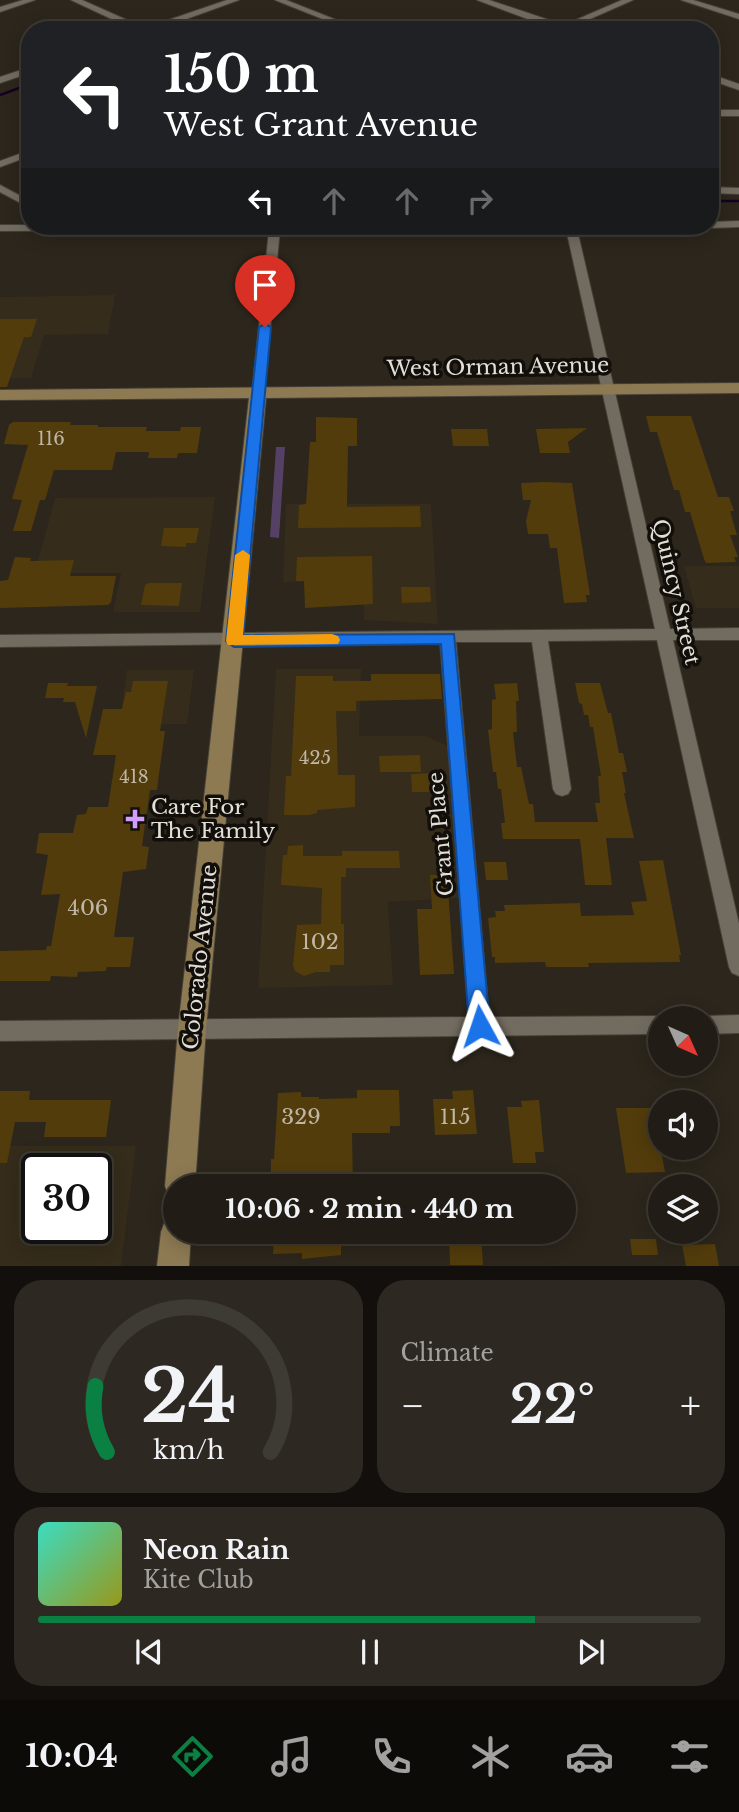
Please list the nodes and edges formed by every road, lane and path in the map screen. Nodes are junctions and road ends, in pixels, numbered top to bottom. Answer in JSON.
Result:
{"nodes":[{"id":1,"x":31,"y":0,"type":"edge"},
{"id":2,"x":75,"y":0,"type":"edge"},
{"id":3,"x":235,"y":0,"type":"edge"},
{"id":4,"x":279,"y":0,"type":"edge"},
{"id":5,"x":481,"y":0,"type":"edge"},
{"id":6,"x":629,"y":0,"type":"edge"},
{"id":7,"x":685,"y":0,"type":"edge"},
{"id":8,"x":0,"y":10,"type":"edge"},
{"id":9,"x":739,"y":17,"type":"edge"},
{"id":10,"x":124,"y":21,"type":"edge"},
{"id":11,"x":172,"y":21,"type":"edge"},
{"id":12,"x":333,"y":21,"type":"edge"},
{"id":13,"x":542,"y":21,"type":"edge"},
{"id":14,"x":583,"y":21,"type":"edge"},
{"id":15,"x":21,"y":73,"type":"edge"},
{"id":16,"x":0,"y":80,"type":"edge"},
{"id":17,"x":719,"y":80,"type":"edge"},
{"id":18,"x":739,"y":87,"type":"edge"},
{"id":19,"x":719,"y":113,"type":"edge"},
{"id":20,"x":739,"y":113,"type":"edge"},
{"id":21,"x":21,"y":156,"type":"edge"},
{"id":22,"x":0,"y":164,"type":"edge"},
{"id":23,"x":0,"y":188,"type":"edge"},
{"id":24,"x":719,"y":190,"type":"edge"},
{"id":25,"x":739,"y":191,"type":"edge"},
{"id":26,"x":21,"y":200,"type":"edge"},
{"id":27,"x":719,"y":225,"type":"edge"},
{"id":28,"x":739,"y":225,"type":"edge"},
{"id":29,"x":0,"y":228,"type":"edge"},
{"id":30,"x":21,"y":228,"type":"edge"},
{"id":31,"x":274,"y":235,"type":"edge"},
{"id":32,"x":573,"y":235,"type":"edge"},
{"id":33,"x":608,"y":388,"type":"junction"},
{"id":34,"x":739,"y":388,"type":"edge"},
{"id":35,"x":258,"y":393,"type":"junction"},
{"id":36,"x":0,"y":395,"type":"edge"},
{"id":37,"x":664,"y":635,"type":"junction"},
{"id":38,"x":739,"y":635,"type":"edge"},
{"id":39,"x":539,"y":637,"type":"junction"},
{"id":40,"x":448,"y":638,"type":"junction"},
{"id":41,"x":0,"y":641,"type":"edge"},
{"id":42,"x":234,"y":641,"type":"junction"},
{"id":43,"x":562,"y":789,"type":"dead end"},
{"id":44,"x":739,"y":967,"type":"edge"},
{"id":45,"x":739,"y":1024,"type":"edge"},
{"id":46,"x":648,"y":1025,"type":"edge"},
{"id":47,"x":718,"y":1025,"type":"edge"},
{"id":48,"x":480,"y":1026,"type":"junction"},
{"id":49,"x":192,"y":1029,"type":"junction"},
{"id":50,"x":0,"y":1031,"type":"edge"},
{"id":51,"x":181,"y":1174,"type":"edge"},
{"id":52,"x":175,"y":1244,"type":"edge"},
{"id":53,"x":173,"y":1266,"type":"edge"}],
"edges":[{"from":1,"to":8,"type":"street"},
{"from":2,"to":10,"type":"street"},
{"from":3,"to":11,"type":"street"},
{"from":4,"to":12,"type":"street"},
{"from":5,"to":13,"type":"street"},
{"from":6,"to":14,"type":"street"},
{"from":7,"to":9,"type":"street"},
{"from":15,"to":16,"type":"street"},
{"from":17,"to":18,"type":"street"},
{"from":19,"to":20,"type":"street"},
{"from":21,"to":22,"type":"street"},
{"from":23,"to":26,"type":"street"},
{"from":24,"to":25,"type":"street"},
{"from":27,"to":28,"type":"street"},
{"from":29,"to":30,"type":"street"},
{"from":31,"to":35,"type":"street","name":"Colorado Avenue"},
{"from":32,"to":33,"type":"street","name":"Quincy Street"},
{"from":33,"to":34,"type":"street","name":"West Orman Avenue"},
{"from":33,"to":35,"type":"street","name":"West Orman Avenue"},
{"from":33,"to":37,"type":"street","name":"Quincy Street"},
{"from":35,"to":36,"type":"street","name":"West Orman Avenue"},
{"from":35,"to":42,"type":"street","name":"Colorado Avenue"},
{"from":37,"to":38,"type":"street"},
{"from":37,"to":39,"type":"street"},
{"from":37,"to":44,"type":"street","name":"Quincy Street"},
{"from":39,"to":40,"type":"street"},
{"from":39,"to":43,"type":"street"},
{"from":40,"to":42,"type":"street"},
{"from":40,"to":48,"type":"street","name":"Grant Place"},
{"from":41,"to":42,"type":"street"},
{"from":42,"to":49,"type":"street","name":"Colorado Avenue"},
{"from":45,"to":47,"type":"street"},
{"from":46,"to":48,"type":"street"},
{"from":48,"to":49,"type":"street"},
{"from":49,"to":50,"type":"street"},
{"from":49,"to":51,"type":"street","name":"Colorado Avenue"},
{"from":52,"to":53,"type":"street"}]}
